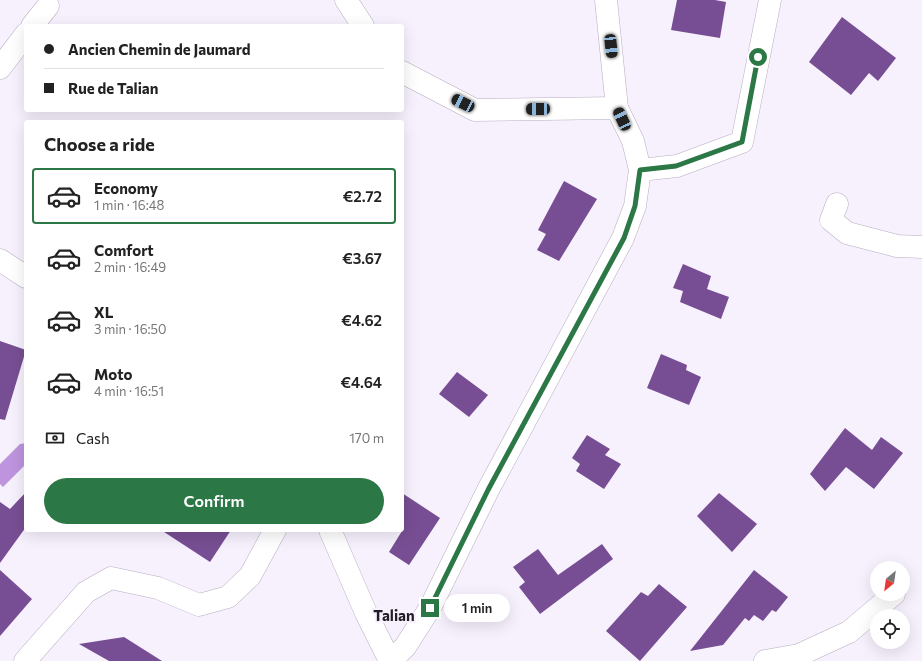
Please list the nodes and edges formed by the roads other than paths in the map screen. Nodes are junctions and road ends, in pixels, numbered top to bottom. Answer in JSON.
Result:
{"nodes":[{"id":1,"x":346,"y":0,"type":"edge"},
{"id":2,"x":606,"y":0,"type":"edge"},
{"id":3,"x":770,"y":0,"type":"edge"},
{"id":4,"x":48,"y":6,"type":"dead end"},
{"id":5,"x":34,"y":24,"type":"edge"},
{"id":6,"x":362,"y":24,"type":"edge"},
{"id":7,"x":24,"y":37,"type":"edge"},
{"id":8,"x":0,"y":68,"type":"edge"},
{"id":9,"x":404,"y":73,"type":"edge"},
{"id":10,"x":617,"y":108,"type":"junction"},
{"id":11,"x":640,"y":170,"type":"junction"},
{"id":12,"x":837,"y":204,"type":"dead end"},
{"id":13,"x":922,"y":247,"type":"edge"},
{"id":14,"x":0,"y":260,"type":"edge"},
{"id":15,"x":24,"y":277,"type":"edge"},
{"id":16,"x":274,"y":532,"type":"edge"},
{"id":17,"x":331,"y":532,"type":"edge"},
{"id":18,"x":886,"y":601,"type":"edge"},
{"id":19,"x":25,"y":661,"type":"edge"},
{"id":20,"x":390,"y":661,"type":"edge"},
{"id":21,"x":765,"y":661,"type":"edge"}],
"edges":[{"from":1,"to":6,"type":"street"},
{"from":2,"to":10,"type":"street"},
{"from":3,"to":11,"type":"street"},
{"from":4,"to":5,"type":"street"},
{"from":7,"to":8,"type":"street"},
{"from":9,"to":10,"type":"street"},
{"from":10,"to":11,"type":"street"},
{"from":11,"to":20,"type":"street"},
{"from":12,"to":13,"type":"street"},
{"from":14,"to":15,"type":"street"},
{"from":16,"to":19,"type":"street"},
{"from":17,"to":20,"type":"street"},
{"from":18,"to":21,"type":"street"}]}
